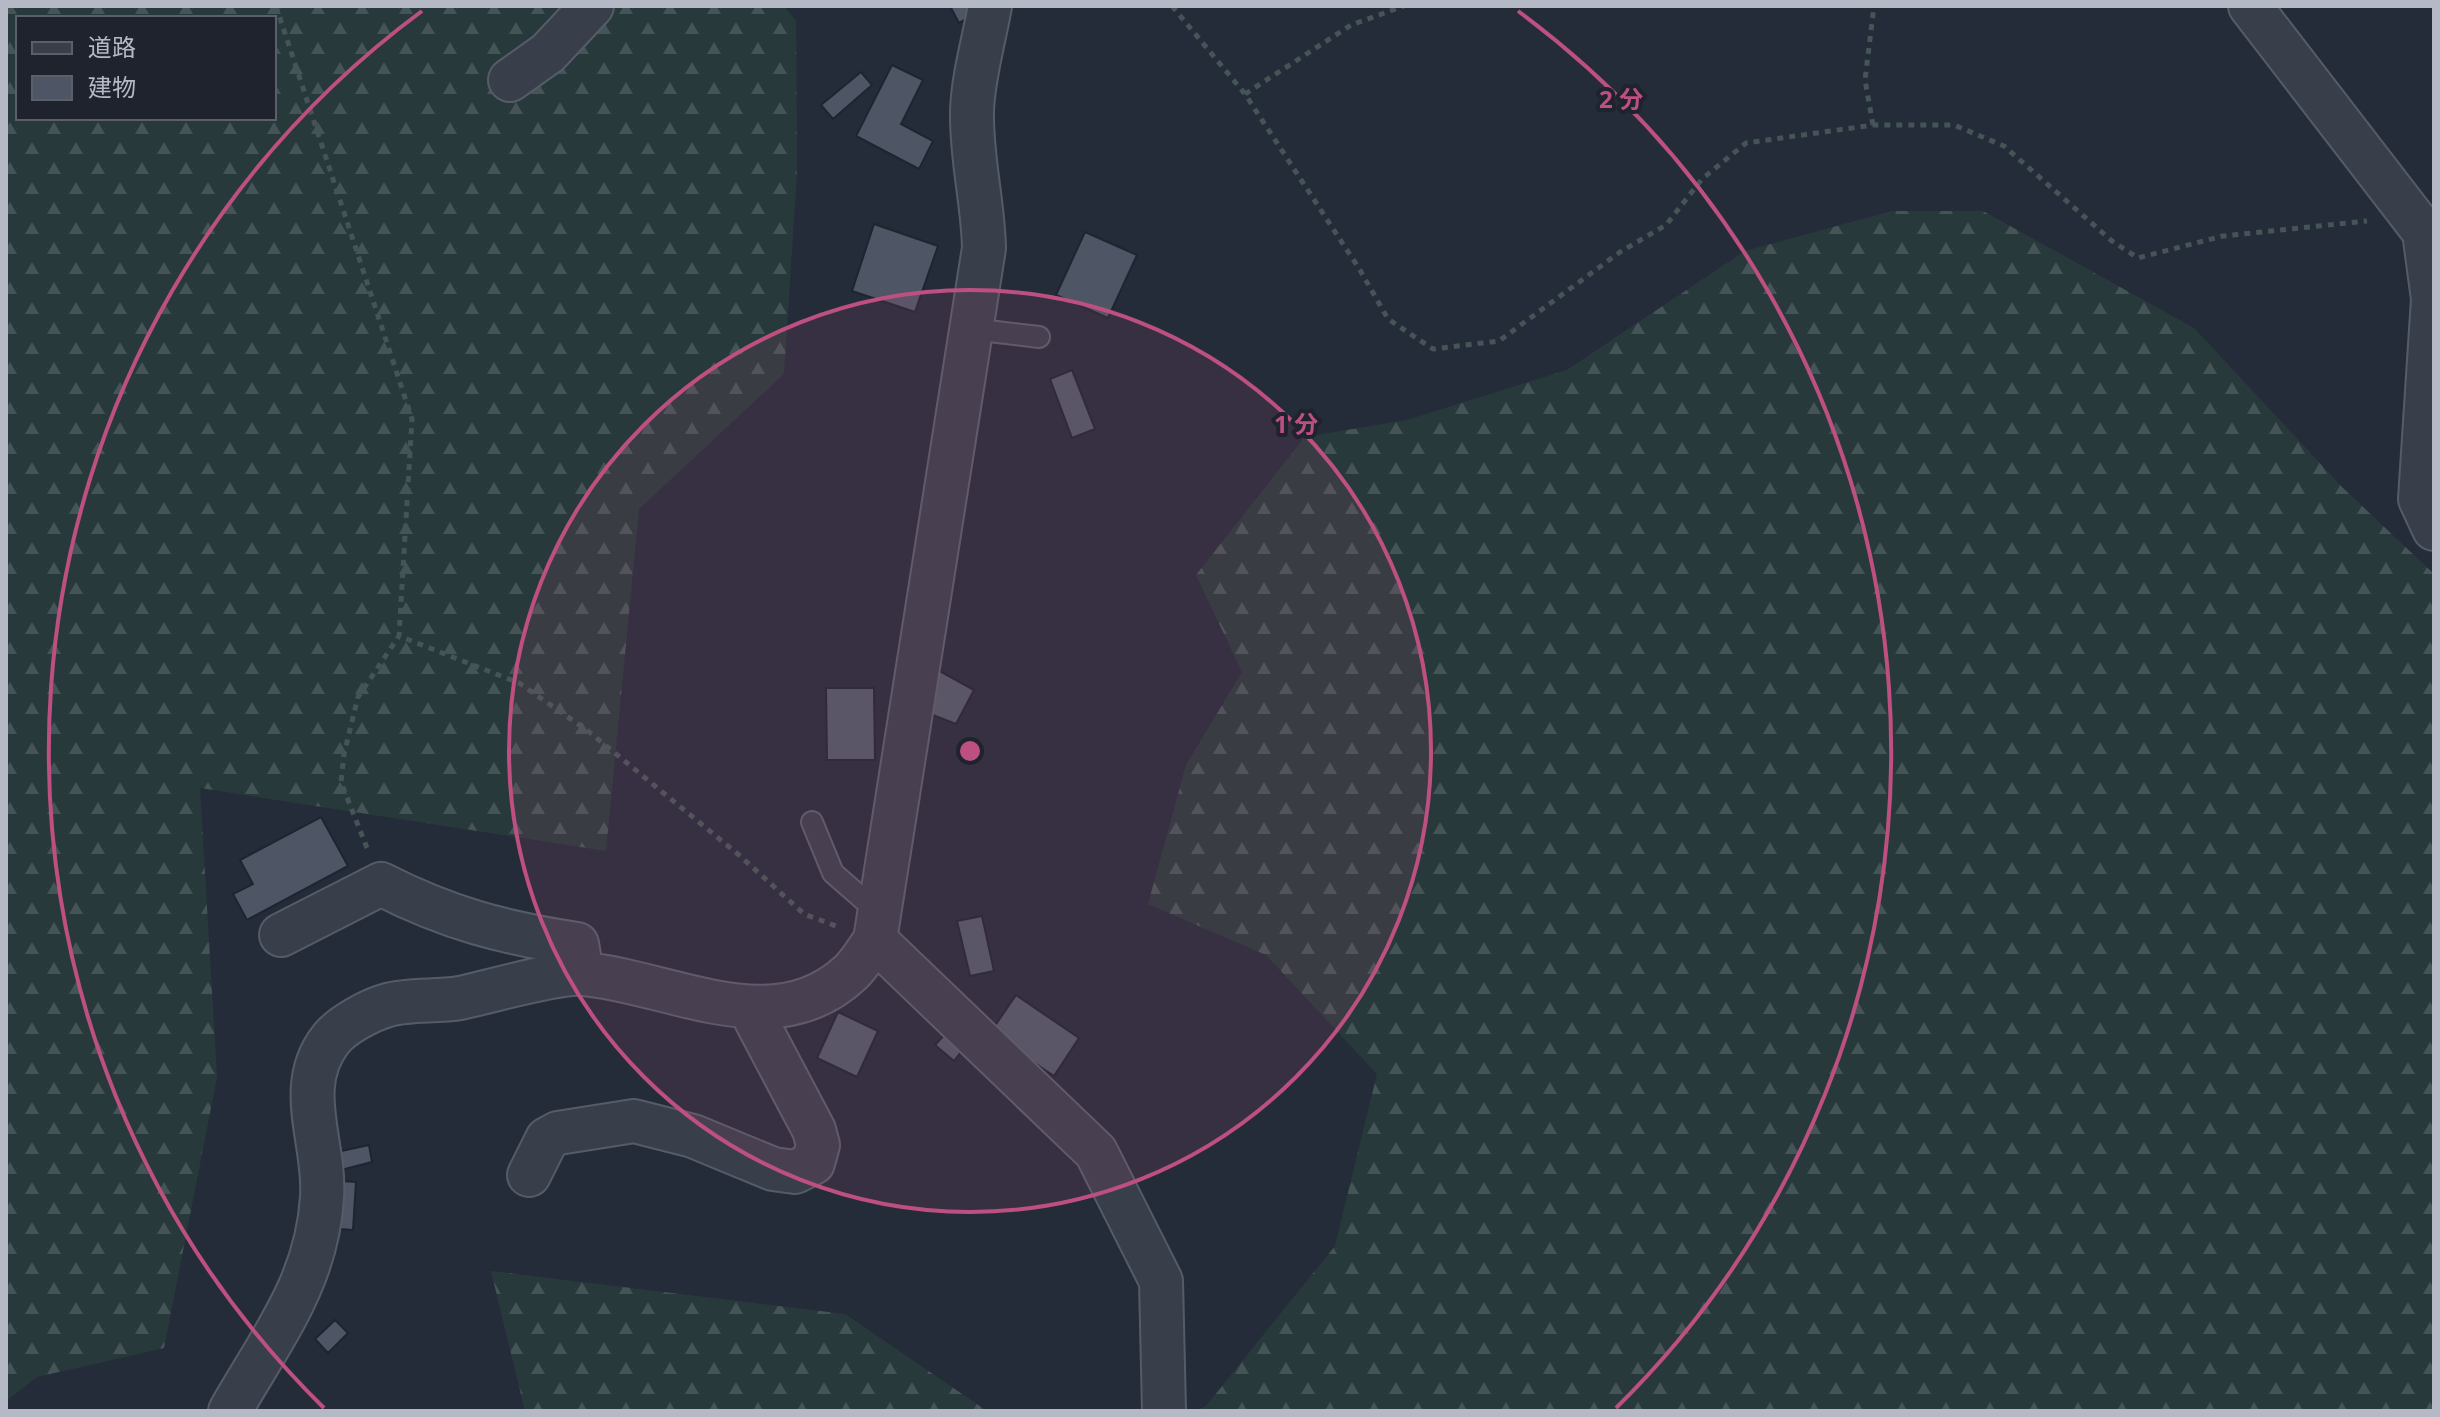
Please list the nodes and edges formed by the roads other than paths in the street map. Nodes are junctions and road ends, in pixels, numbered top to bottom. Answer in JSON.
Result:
{"nodes":[{"id":1,"x":592,"y":6,"type":"edge"},
{"id":2,"x":990,"y":6,"type":"edge"},
{"id":3,"x":2250,"y":6,"type":"edge"},
{"id":4,"x":510,"y":80,"type":"dead end"},
{"id":5,"x":972,"y":329,"type":"junction"},
{"id":6,"x":1039,"y":337,"type":"dead end"},
{"id":7,"x":2434,"y":529,"type":"edge"},
{"id":8,"x":812,"y":822,"type":"dead end"},
{"id":9,"x":878,"y":927,"type":"junction"},
{"id":10,"x":281,"y":935,"type":"dead end"},
{"id":11,"x":582,"y":973,"type":"junction"},
{"id":12,"x":750,"y":1009,"type":"junction"},
{"id":13,"x":529,"y":1175,"type":"dead end"},
{"id":14,"x":234,"y":1409,"type":"edge"},
{"id":15,"x":1164,"y":1411,"type":"edge"}],
"edges":[{"from":1,"to":4,"type":"street"},
{"from":2,"to":5,"type":"street"},
{"from":3,"to":7,"type":"street"},
{"from":5,"to":6,"type":"lane"},
{"from":5,"to":9,"type":"street"},
{"from":8,"to":9,"type":"lane"},
{"from":9,"to":12,"type":"street"},
{"from":9,"to":15,"type":"street"},
{"from":10,"to":11,"type":"street"},
{"from":11,"to":12,"type":"street"},
{"from":11,"to":14,"type":"street"},
{"from":12,"to":13,"type":"street"}]}
